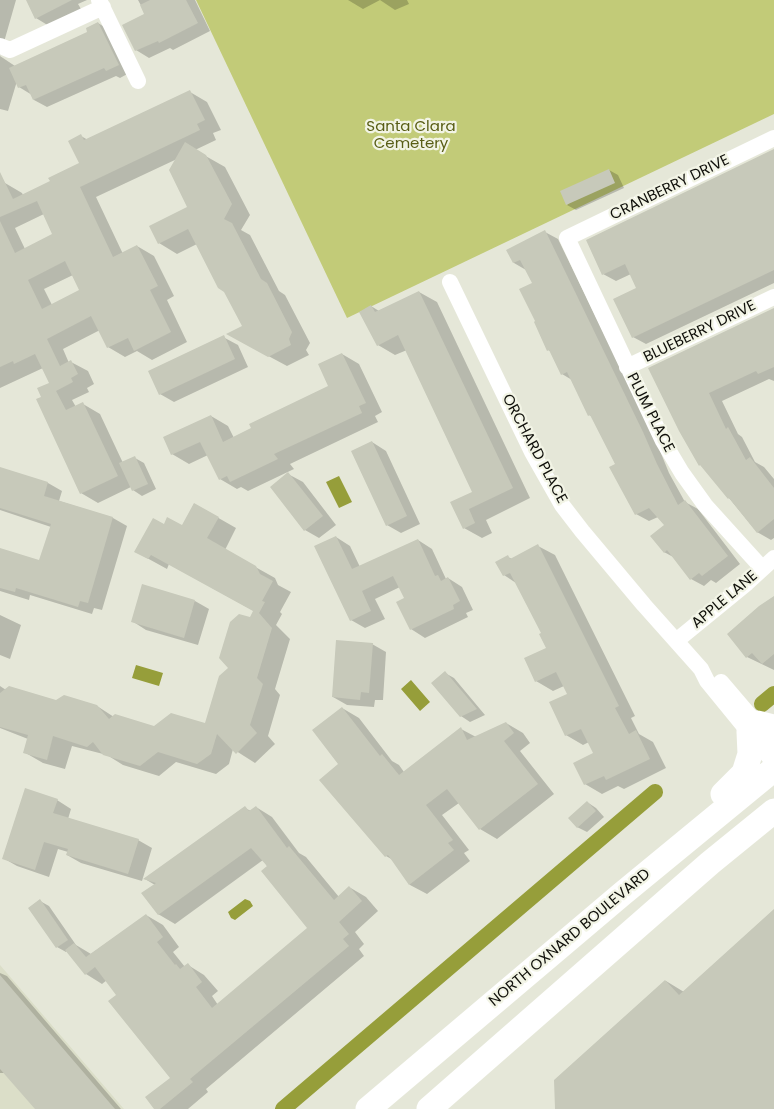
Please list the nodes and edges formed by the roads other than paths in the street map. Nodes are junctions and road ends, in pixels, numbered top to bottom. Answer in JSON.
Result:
{"nodes":[{"id":1,"x":101,"y":3,"type":"edge"},
{"id":2,"x":0,"y":46,"type":"edge"},
{"id":3,"x":138,"y":80,"type":"dead end"},
{"id":4,"x":774,"y":138,"type":"edge"},
{"id":5,"x":567,"y":238,"type":"joint"},
{"id":6,"x":450,"y":282,"type":"dead end"},
{"id":7,"x":774,"y":297,"type":"edge"},
{"id":8,"x":626,"y":368,"type":"junction"},
{"id":9,"x":768,"y":563,"type":"edge"},
{"id":10,"x":676,"y":641,"type":"junction"},
{"id":11,"x":760,"y":728,"type":"edge"},
{"id":12,"x":774,"y":744,"type":"edge"},
{"id":13,"x":774,"y":763,"type":"edge"},
{"id":14,"x":774,"y":769,"type":"edge"},
{"id":15,"x":774,"y":811,"type":"edge"},
{"id":16,"x":622,"y":894,"type":"junction"},
{"id":17,"x":368,"y":1109,"type":"edge"},
{"id":18,"x":429,"y":1109,"type":"edge"}],
"edges":[{"from":1,"to":2,"type":"street"},
{"from":1,"to":3,"type":"street"},
{"from":4,"to":5,"type":"street","name":"CRANBERRY DRIVE"},
{"from":5,"to":8,"type":"street","name":"PLUM PLACE"},
{"from":6,"to":10,"type":"street","name":"ORCHARD PLACE"},
{"from":7,"to":8,"type":"street","name":"BLUEBERRY DRIVE"},
{"from":8,"to":9,"type":"street","name":"PLUM PLACE"},
{"from":9,"to":10,"type":"street","name":"APPLE LANE"},
{"from":10,"to":11,"type":"street","name":"ORCHARD PLACE"},
{"from":11,"to":12,"type":"street","name":"ORCHARD PLACE"},
{"from":11,"to":13,"type":"street","name":"ORCHARD PLACE"},
{"from":11,"to":16,"type":"main road"},
{"from":14,"to":16,"type":"main road","name":"NORTH OXNARD BOULEVARD"},
{"from":15,"to":18,"type":"main road"},
{"from":16,"to":17,"type":"main road","name":"NORTH OXNARD BOULEVARD"}]}
